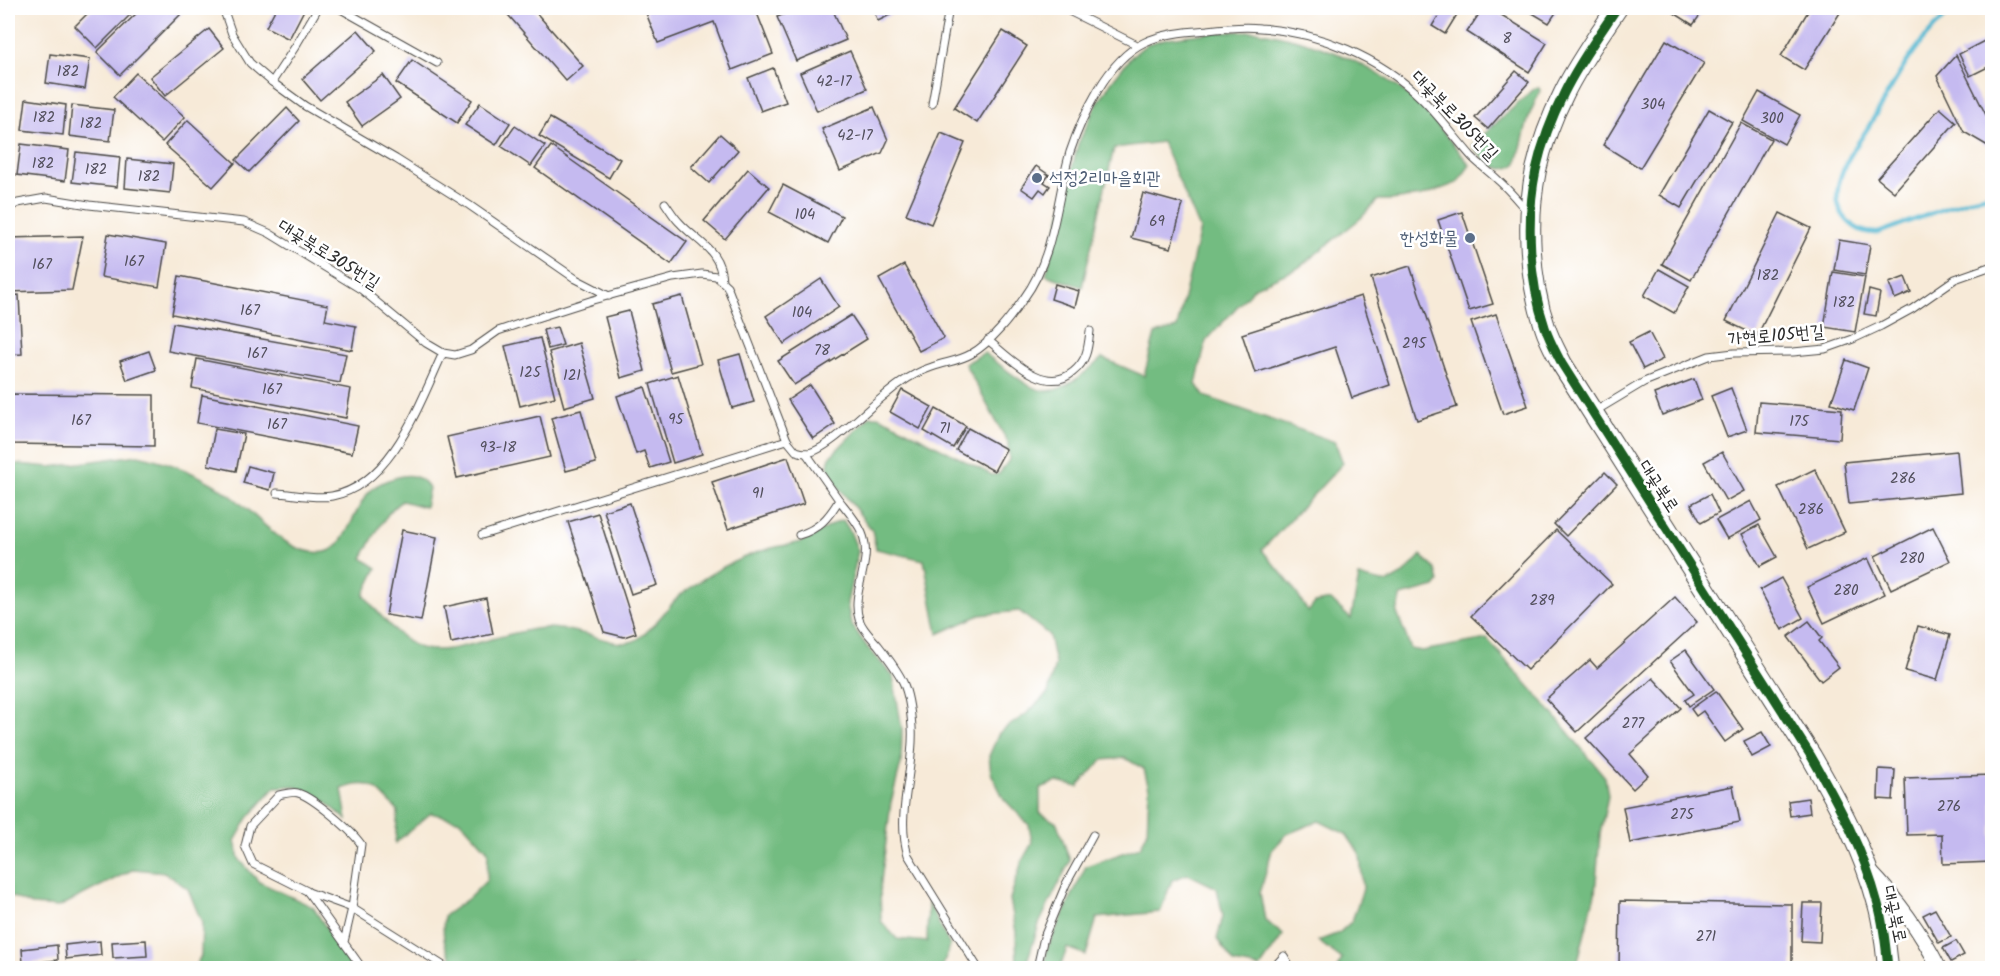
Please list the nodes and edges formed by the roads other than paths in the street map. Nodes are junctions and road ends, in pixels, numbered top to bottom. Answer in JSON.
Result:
{"nodes":[{"id":1,"x":223,"y":8,"type":"edge"},
{"id":2,"x":318,"y":8,"type":"edge"},
{"id":3,"x":339,"y":8,"type":"edge"},
{"id":4,"x":925,"y":8,"type":"edge"},
{"id":5,"x":943,"y":8,"type":"edge"},
{"id":6,"x":949,"y":8,"type":"edge"},
{"id":7,"x":1063,"y":8,"type":"edge"},
{"id":8,"x":1617,"y":8,"type":"edge"},
{"id":9,"x":1137,"y":45,"type":"junction"},
{"id":10,"x":437,"y":63,"type":"dead end"},
{"id":11,"x":272,"y":82,"type":"junction"},
{"id":12,"x":932,"y":104,"type":"dead end"},
{"id":13,"x":665,"y":203,"type":"dead end"},
{"id":14,"x":8,"y":208,"type":"edge"},
{"id":15,"x":1531,"y":216,"type":"junction"},
{"id":16,"x":1992,"y":266,"type":"edge"},
{"id":17,"x":722,"y":281,"type":"junction"},
{"id":18,"x":609,"y":296,"type":"junction"},
{"id":19,"x":1090,"y":331,"type":"dead end"},
{"id":20,"x":988,"y":340,"type":"junction"},
{"id":21,"x":443,"y":353,"type":"junction"},
{"id":22,"x":1593,"y":413,"type":"junction"},
{"id":23,"x":787,"y":440,"type":"junction"},
{"id":24,"x":806,"y":453,"type":"junction"},
{"id":25,"x":277,"y":493,"type":"dead end"},
{"id":26,"x":838,"y":500,"type":"junction"},
{"id":27,"x":482,"y":535,"type":"dead end"},
{"id":28,"x":799,"y":535,"type":"dead end"},
{"id":29,"x":1094,"y":835,"type":"dead end"},
{"id":30,"x":1866,"y":866,"type":"junction"},
{"id":31,"x":307,"y":891,"type":"junction"},
{"id":32,"x":352,"y":908,"type":"junction"},
{"id":33,"x":344,"y":942,"type":"junction"},
{"id":34,"x":362,"y":969,"type":"edge"},
{"id":35,"x":447,"y":969,"type":"edge"},
{"id":36,"x":978,"y":969,"type":"edge"},
{"id":37,"x":1037,"y":969,"type":"edge"},
{"id":38,"x":1273,"y":969,"type":"edge"},
{"id":39,"x":1291,"y":969,"type":"edge"},
{"id":40,"x":1888,"y":969,"type":"edge"},
{"id":41,"x":1939,"y":969,"type":"edge"}],
"edges":[{"from":1,"to":11,"type":"lane"},
{"from":2,"to":11,"type":"lane"},
{"from":3,"to":10,"type":"lane"},
{"from":4,"to":5,"type":"lane"},
{"from":6,"to":12,"type":"lane"},
{"from":7,"to":9,"type":"lane"},
{"from":8,"to":15,"type":"street","name":"대곶북로"},
{"from":9,"to":15,"type":"lane","name":"대곶북로305번길"},
{"from":9,"to":20,"type":"lane","name":"대곶북로305번길"},
{"from":11,"to":18,"type":"lane"},
{"from":13,"to":17,"type":"lane"},
{"from":14,"to":21,"type":"lane","name":"대곶북로305번길"},
{"from":15,"to":22,"type":"street","name":"대곶북로"},
{"from":16,"to":22,"type":"lane","name":"가현로105번길"},
{"from":17,"to":18,"type":"lane"},
{"from":17,"to":23,"type":"lane"},
{"from":18,"to":21,"type":"lane"},
{"from":19,"to":20,"type":"lane"},
{"from":20,"to":24,"type":"lane","name":"대곶북로305번길"},
{"from":21,"to":25,"type":"lane"},
{"from":22,"to":30,"type":"street","name":"대곶북로"},
{"from":23,"to":24,"type":"lane"},
{"from":23,"to":27,"type":"lane"},
{"from":24,"to":26,"type":"lane"},
{"from":26,"to":28,"type":"lane"},
{"from":26,"to":36,"type":"lane"},
{"from":29,"to":37,"type":"lane"},
{"from":30,"to":40,"type":"street","name":"대곶북로"},
{"from":30,"to":41,"type":"street"},
{"from":31,"to":32,"type":"lane"},
{"from":31,"to":32,"type":"lane"},
{"from":31,"to":33,"type":"lane"},
{"from":32,"to":33,"type":"lane"},
{"from":32,"to":35,"type":"lane"},
{"from":33,"to":34,"type":"lane"},
{"from":38,"to":39,"type":"lane"}]}
